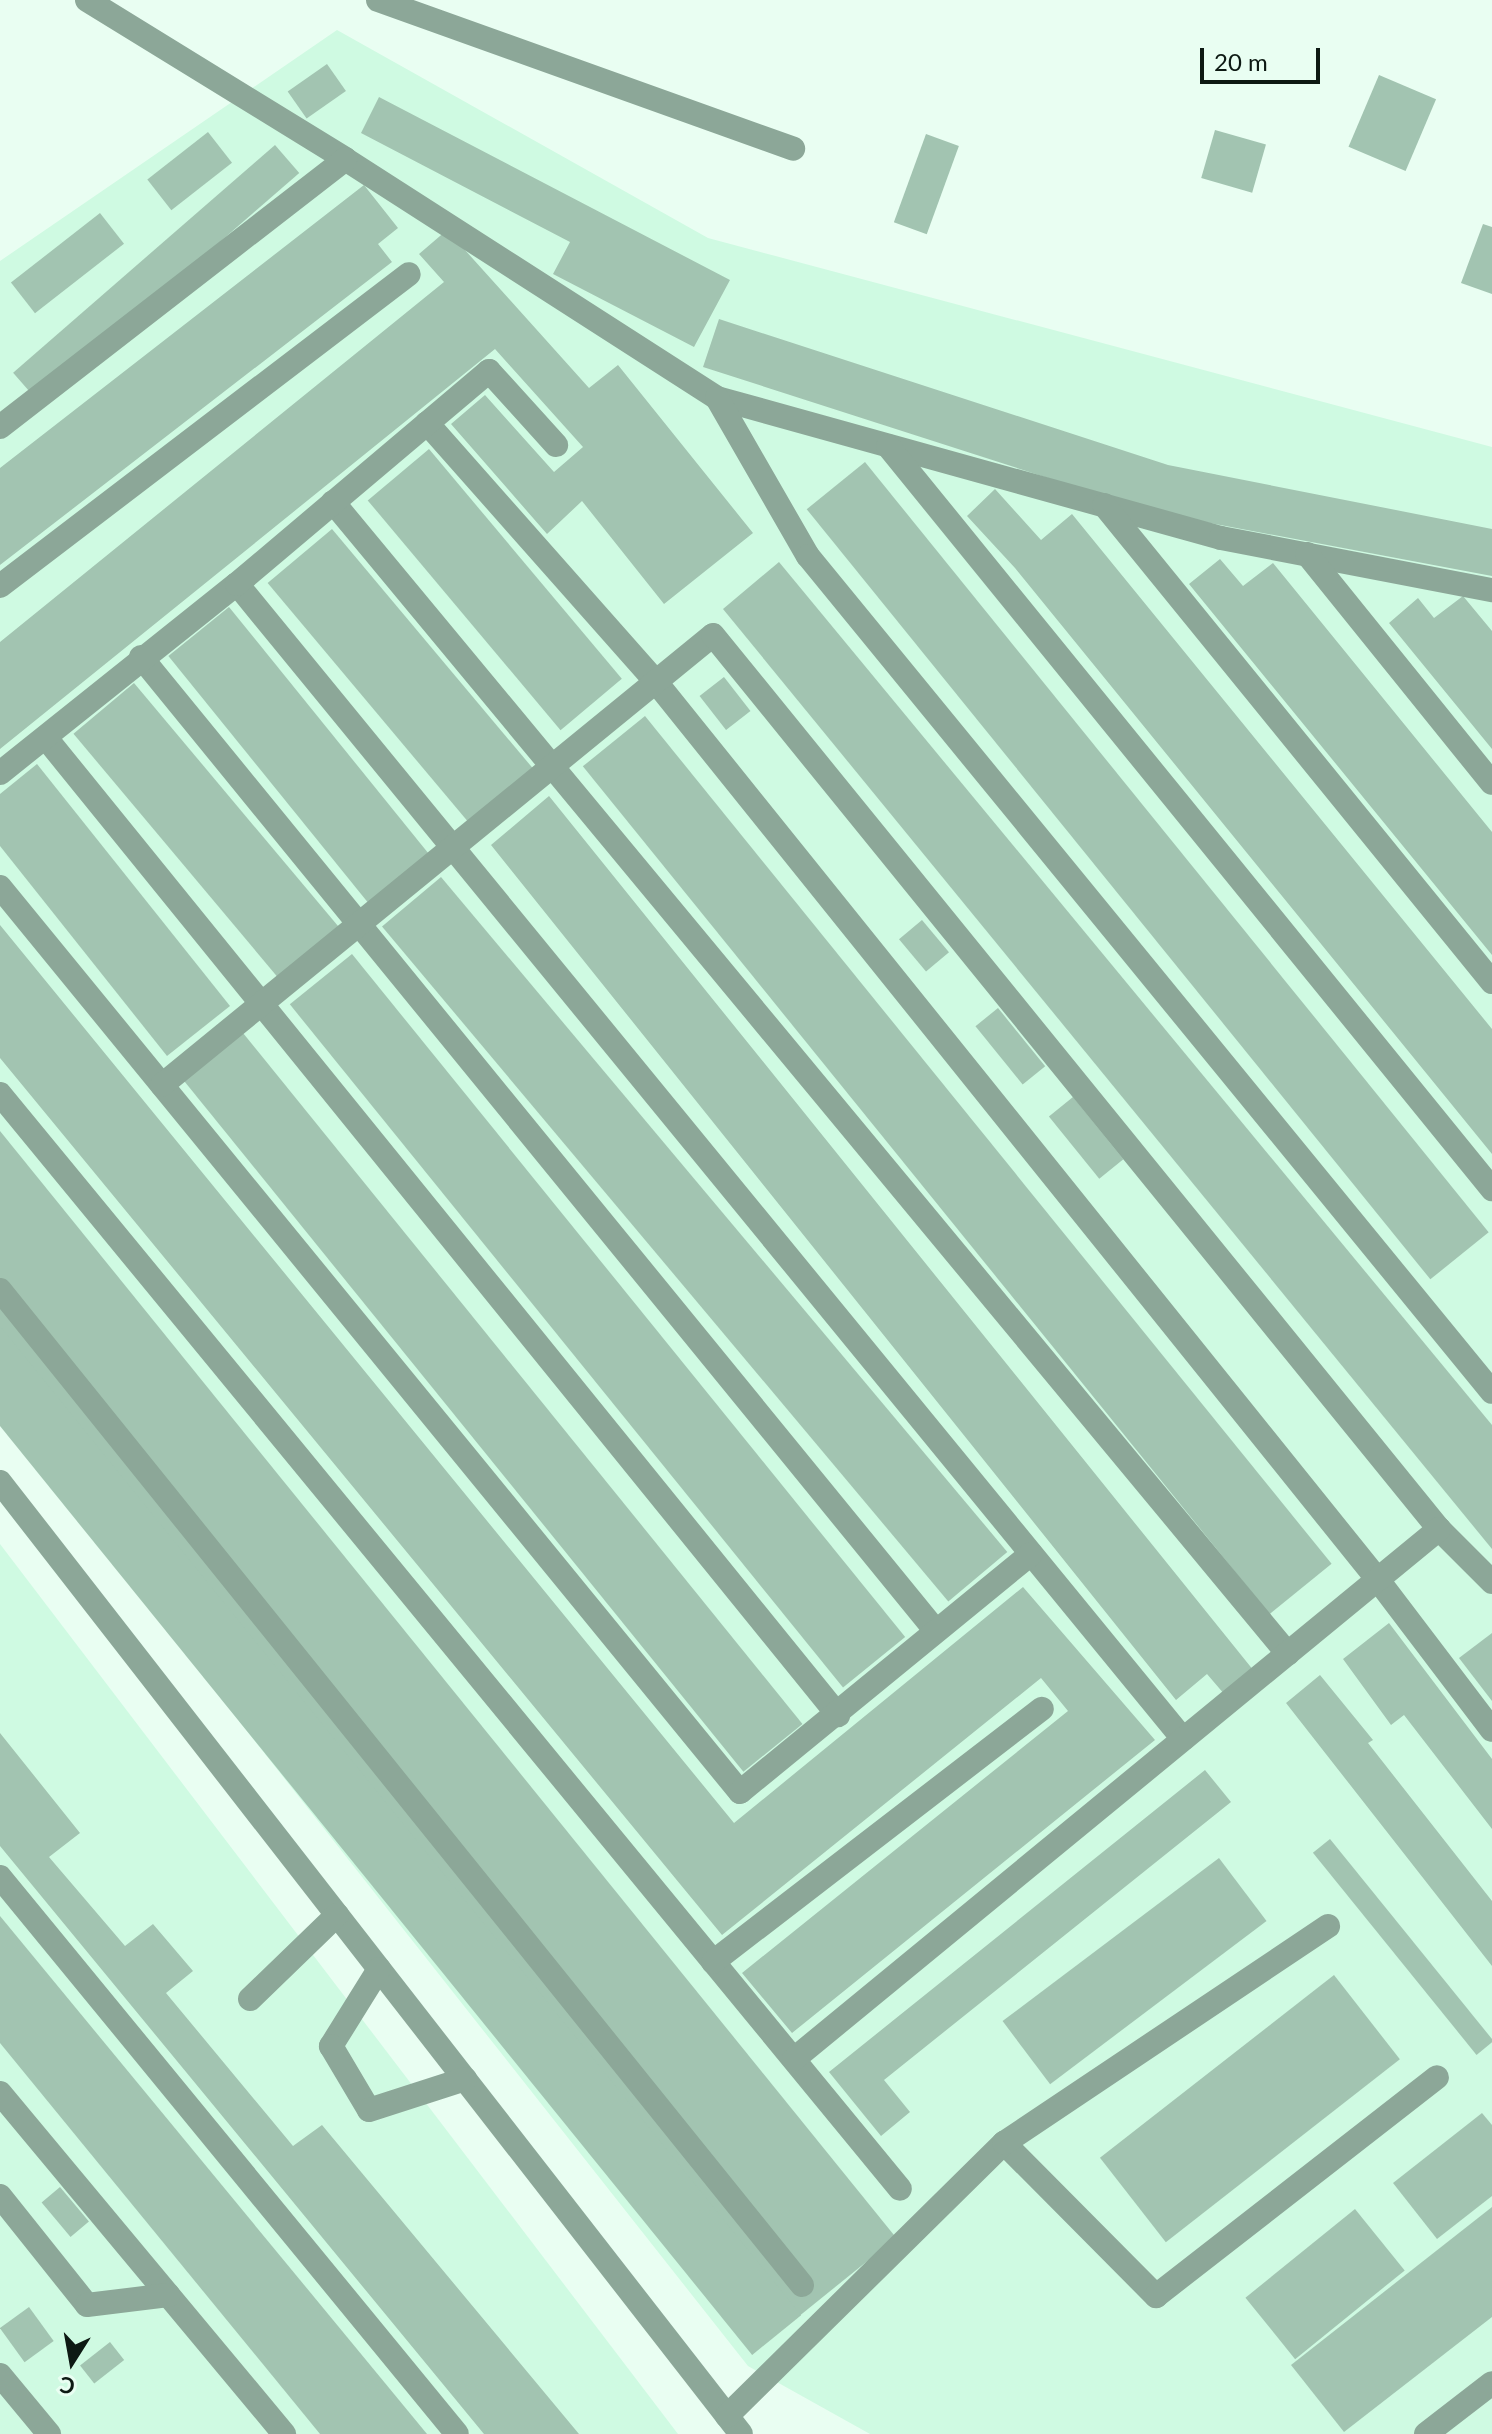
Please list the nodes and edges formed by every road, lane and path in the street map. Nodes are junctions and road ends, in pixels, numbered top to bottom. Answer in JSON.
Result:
{"nodes":[{"id":1,"x":87,"y":0,"type":"edge"},
{"id":2,"x":378,"y":0,"type":"edge"},
{"id":3,"x":793,"y":149,"type":"dead end"},
{"id":4,"x":345,"y":159,"type":"junction"},
{"id":5,"x":409,"y":274,"type":"dead end"},
{"id":6,"x":717,"y":398,"type":"junction"},
{"id":7,"x":427,"y":423,"type":"junction"},
{"id":8,"x":0,"y":427,"type":"edge"},
{"id":9,"x":556,"y":445,"type":"dead end"},
{"id":10,"x":888,"y":446,"type":"junction"},
{"id":11,"x":333,"y":502,"type":"junction"},
{"id":12,"x":1104,"y":505,"type":"junction"},
{"id":13,"x":1307,"y":554,"type":"junction"},
{"id":14,"x":237,"y":584,"type":"junction"},
{"id":15,"x":0,"y":586,"type":"edge"},
{"id":16,"x":1492,"y":590,"type":"edge"},
{"id":17,"x":141,"y":657,"type":"junction"},
{"id":18,"x":656,"y":682,"type":"junction"},
{"id":19,"x":46,"y":738,"type":"junction"},
{"id":20,"x":552,"y":767,"type":"junction"},
{"id":21,"x":0,"y":773,"type":"edge"},
{"id":22,"x":1492,"y":783,"type":"edge"},
{"id":23,"x":453,"y":848,"type":"junction"},
{"id":24,"x":0,"y":887,"type":"edge"},
{"id":25,"x":359,"y":924,"type":"junction"},
{"id":26,"x":1492,"y":982,"type":"edge"},
{"id":27,"x":262,"y":1004,"type":"junction"},
{"id":28,"x":162,"y":1085,"type":"junction"},
{"id":29,"x":0,"y":1094,"type":"edge"},
{"id":30,"x":1492,"y":1189,"type":"edge"},
{"id":31,"x":0,"y":1290,"type":"edge"},
{"id":32,"x":1492,"y":1392,"type":"edge"},
{"id":33,"x":0,"y":1482,"type":"edge"},
{"id":34,"x":1439,"y":1529,"type":"junction"},
{"id":35,"x":1031,"y":1554,"type":"junction"},
{"id":36,"x":1378,"y":1580,"type":"junction"},
{"id":37,"x":1492,"y":1582,"type":"edge"},
{"id":38,"x":935,"y":1630,"type":"junction"},
{"id":39,"x":1288,"y":1654,"type":"junction"},
{"id":40,"x":1042,"y":1709,"type":"dead end"},
{"id":41,"x":838,"y":1715,"type":"junction"},
{"id":42,"x":1492,"y":1730,"type":"edge"},
{"id":43,"x":1183,"y":1739,"type":"junction"},
{"id":44,"x":0,"y":1877,"type":"edge"},
{"id":45,"x":337,"y":1915,"type":"junction"},
{"id":46,"x":1328,"y":1926,"type":"dead end"},
{"id":47,"x":713,"y":1962,"type":"junction"},
{"id":48,"x":379,"y":1969,"type":"junction"},
{"id":49,"x":250,"y":1999,"type":"dead end"},
{"id":50,"x":794,"y":2059,"type":"junction"},
{"id":51,"x":1437,"y":2077,"type":"dead end"},
{"id":52,"x":465,"y":2079,"type":"junction"},
{"id":53,"x":0,"y":2093,"type":"edge"},
{"id":54,"x":1004,"y":2143,"type":"junction"},
{"id":55,"x":900,"y":2189,"type":"dead end"},
{"id":56,"x":0,"y":2196,"type":"edge"},
{"id":57,"x":802,"y":2285,"type":"dead end"},
{"id":58,"x":168,"y":2295,"type":"junction"},
{"id":59,"x":0,"y":2375,"type":"edge"},
{"id":60,"x":1492,"y":2383,"type":"edge"},
{"id":61,"x":734,"y":2425,"type":"edge"},
{"id":62,"x":49,"y":2434,"type":"edge"},
{"id":63,"x":284,"y":2434,"type":"edge"},
{"id":64,"x":457,"y":2434,"type":"edge"},
{"id":65,"x":1426,"y":2434,"type":"edge"}],
"edges":[{"from":1,"to":4,"type":"lane"},
{"from":2,"to":3,"type":"lane"},
{"from":4,"to":6,"type":"lane"},
{"from":4,"to":8,"type":"lane"},
{"from":5,"to":15,"type":"lane"},
{"from":6,"to":10,"type":"lane"},
{"from":6,"to":32,"type":"lane"},
{"from":7,"to":9,"type":"lane"},
{"from":7,"to":11,"type":"lane"},
{"from":7,"to":18,"type":"lane"},
{"from":10,"to":12,"type":"lane"},
{"from":10,"to":30,"type":"lane"},
{"from":11,"to":14,"type":"lane"},
{"from":11,"to":20,"type":"lane"},
{"from":12,"to":13,"type":"lane"},
{"from":12,"to":26,"type":"lane"},
{"from":13,"to":16,"type":"lane"},
{"from":13,"to":22,"type":"lane"},
{"from":14,"to":17,"type":"lane"},
{"from":14,"to":23,"type":"lane"},
{"from":17,"to":19,"type":"lane"},
{"from":17,"to":25,"type":"lane"},
{"from":18,"to":20,"type":"lane"},
{"from":18,"to":34,"type":"lane"},
{"from":18,"to":36,"type":"lane"},
{"from":19,"to":21,"type":"lane"},
{"from":19,"to":27,"type":"lane"},
{"from":20,"to":23,"type":"lane"},
{"from":20,"to":39,"type":"lane"},
{"from":23,"to":25,"type":"lane"},
{"from":23,"to":35,"type":"lane"},
{"from":24,"to":28,"type":"lane"},
{"from":25,"to":27,"type":"lane"},
{"from":25,"to":38,"type":"lane"},
{"from":27,"to":28,"type":"lane"},
{"from":27,"to":41,"type":"lane"},
{"from":28,"to":41,"type":"lane"},
{"from":29,"to":47,"type":"lane"},
{"from":31,"to":57,"type":"lane"},
{"from":33,"to":45,"type":"lane"},
{"from":34,"to":36,"type":"lane"},
{"from":34,"to":37,"type":"lane"},
{"from":35,"to":38,"type":"lane"},
{"from":35,"to":43,"type":"lane"},
{"from":36,"to":39,"type":"lane"},
{"from":36,"to":42,"type":"lane"},
{"from":38,"to":41,"type":"lane"},
{"from":39,"to":43,"type":"lane"},
{"from":40,"to":47,"type":"lane"},
{"from":43,"to":50,"type":"lane"},
{"from":44,"to":64,"type":"lane"},
{"from":45,"to":48,"type":"lane"},
{"from":45,"to":49,"type":"lane"},
{"from":46,"to":54,"type":"lane"},
{"from":47,"to":50,"type":"lane"},
{"from":48,"to":52,"type":"lane"},
{"from":48,"to":52,"type":"lane"},
{"from":50,"to":55,"type":"lane"},
{"from":51,"to":54,"type":"lane"},
{"from":52,"to":61,"type":"lane"},
{"from":53,"to":58,"type":"lane"},
{"from":54,"to":61,"type":"lane"},
{"from":56,"to":58,"type":"lane"},
{"from":58,"to":63,"type":"lane"},
{"from":59,"to":62,"type":"lane"},
{"from":60,"to":65,"type":"lane"}]}
